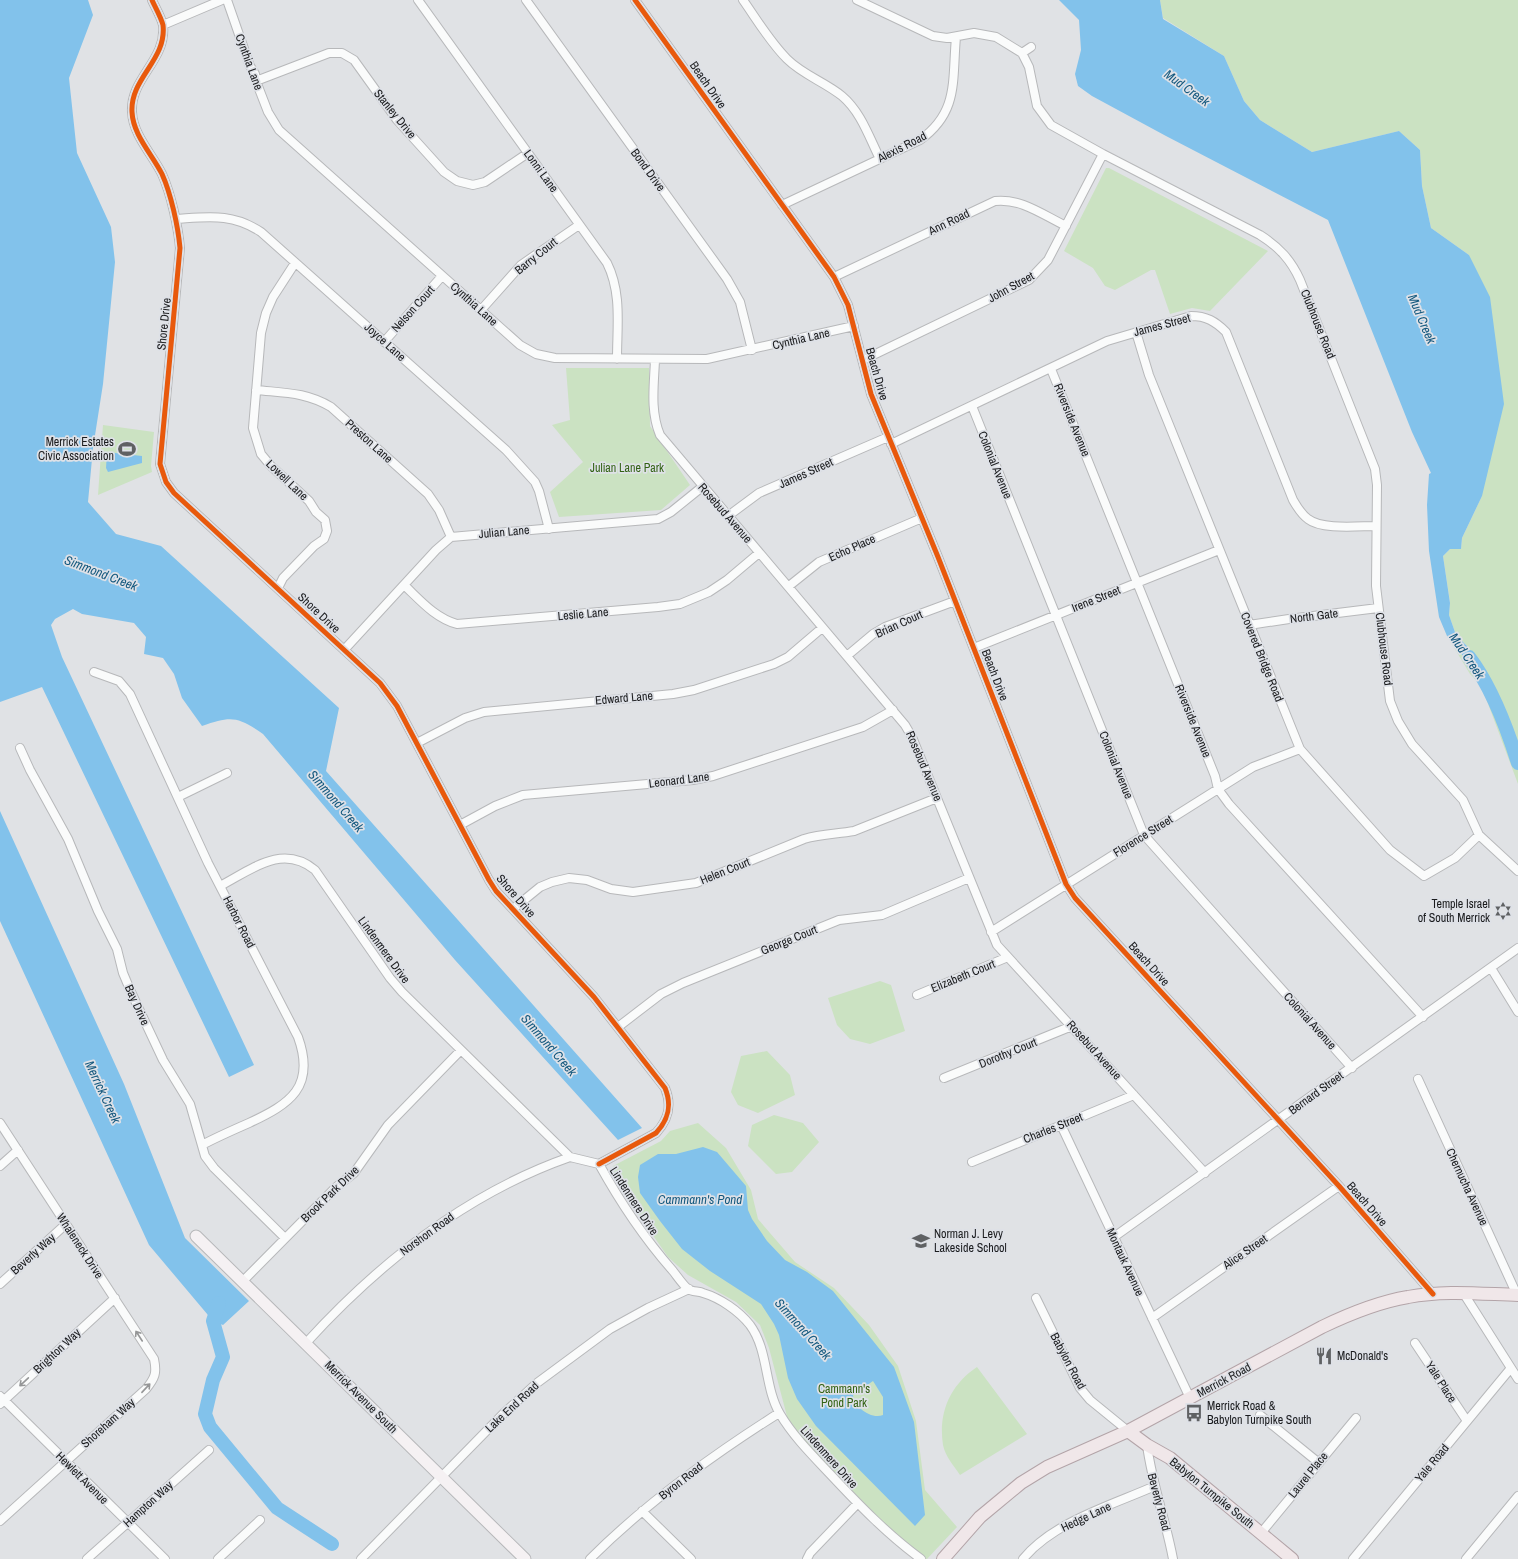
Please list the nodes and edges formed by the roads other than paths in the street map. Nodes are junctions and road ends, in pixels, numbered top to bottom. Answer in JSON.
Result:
{"nodes":[{"id":1,"x":152,"y":0,"type":"edge"},
{"id":2,"x":222,"y":0,"type":"edge"},
{"id":3,"x":226,"y":0,"type":"edge"},
{"id":4,"x":418,"y":0,"type":"edge"},
{"id":5,"x":526,"y":0,"type":"edge"},
{"id":6,"x":635,"y":0,"type":"edge"},
{"id":7,"x":743,"y":0,"type":"edge"},
{"id":8,"x":857,"y":0,"type":"edge"},
{"id":9,"x":163,"y":25,"type":"junction"},
{"id":10,"x":956,"y":37,"type":"junction"},
{"id":11,"x":1032,"y":47,"type":"dead end"},
{"id":12,"x":1022,"y":53,"type":"junction"},
{"id":13,"x":256,"y":81,"type":"junction"},
{"id":14,"x":528,"y":153,"type":"junction"},
{"id":15,"x":1103,"y":154,"type":"junction"},
{"id":16,"x":880,"y":159,"type":"junction"},
{"id":17,"x":782,"y":205,"type":"junction"},
{"id":18,"x":176,"y":219,"type":"junction"},
{"id":19,"x":579,"y":224,"type":"junction"},
{"id":20,"x":1066,"y":226,"type":"junction"},
{"id":21,"x":295,"y":263,"type":"junction"},
{"id":22,"x":442,"y":276,"type":"junction"},
{"id":23,"x":834,"y":277,"type":"junction"},
{"id":24,"x":481,"y":310,"type":"junction"},
{"id":25,"x":854,"y":326,"type":"junction"},
{"id":26,"x":1136,"y":332,"type":"junction"},
{"id":27,"x":384,"y":342,"type":"junction"},
{"id":28,"x":752,"y":350,"type":"junction"},
{"id":29,"x":617,"y":359,"type":"junction"},
{"id":30,"x":655,"y":360,"type":"junction"},
{"id":31,"x":863,"y":360,"type":"junction"},
{"id":32,"x":1051,"y":369,"type":"junction"},
{"id":33,"x":256,"y":390,"type":"junction"},
{"id":34,"x":972,"y":406,"type":"junction"},
{"id":35,"x":890,"y":441,"type":"junction"},
{"id":36,"x":702,"y":486,"type":"junction"},
{"id":37,"x":728,"y":516,"type":"junction"},
{"id":38,"x":922,"y":518,"type":"junction"},
{"id":39,"x":1376,"y":526,"type":"junction"},
{"id":40,"x":549,"y":528,"type":"junction"},
{"id":41,"x":451,"y":537,"type":"junction"},
{"id":42,"x":1218,"y":550,"type":"junction"},
{"id":43,"x":759,"y":553,"type":"junction"},
{"id":44,"x":1137,"y":583,"type":"junction"},
{"id":45,"x":404,"y":585,"type":"junction"},
{"id":46,"x":789,"y":586,"type":"junction"},
{"id":47,"x":278,"y":588,"type":"junction"},
{"id":48,"x":955,"y":601,"type":"junction"},
{"id":49,"x":1378,"y":608,"type":"junction"},
{"id":50,"x":1056,"y":616,"type":"junction"},
{"id":51,"x":1249,"y":625,"type":"junction"},
{"id":52,"x":822,"y":628,"type":"junction"},
{"id":53,"x":974,"y":648,"type":"junction"},
{"id":54,"x":344,"y":650,"type":"junction"},
{"id":55,"x":848,"y":655,"type":"junction"},
{"id":56,"x":94,"y":672,"type":"dead end"},
{"id":57,"x":893,"y":710,"type":"junction"},
{"id":58,"x":417,"y":743,"type":"junction"},
{"id":59,"x":20,"y":748,"type":"dead end"},
{"id":60,"x":1300,"y":749,"type":"junction"},
{"id":61,"x":227,"y":773,"type":"dead end"},
{"id":62,"x":1218,"y":789,"type":"junction"},
{"id":63,"x":178,"y":797,"type":"junction"},
{"id":64,"x":937,"y":798,"type":"junction"},
{"id":65,"x":460,"y":825,"type":"junction"},
{"id":66,"x":1144,"y":835,"type":"junction"},
{"id":67,"x":1479,"y":835,"type":"junction"},
{"id":68,"x":1518,"y":871,"type":"edge"},
{"id":69,"x":969,"y":878,"type":"junction"},
{"id":70,"x":1066,"y":884,"type":"junction"},
{"id":71,"x":220,"y":886,"type":"junction"},
{"id":72,"x":513,"y":909,"type":"junction"},
{"id":73,"x":991,"y":932,"type":"junction"},
{"id":74,"x":1518,"y":948,"type":"edge"},
{"id":75,"x":1008,"y":958,"type":"junction"},
{"id":76,"x":1491,"y":968,"type":"junction"},
{"id":77,"x":917,"y":995,"type":"dead end"},
{"id":78,"x":1518,"y":1012,"type":"edge"},
{"id":79,"x":1423,"y":1017,"type":"junction"},
{"id":80,"x":1072,"y":1026,"type":"junction"},
{"id":81,"x":618,"y":1027,"type":"junction"},
{"id":82,"x":461,"y":1050,"type":"junction"},
{"id":83,"x":1352,"y":1068,"type":"junction"},
{"id":84,"x":944,"y":1078,"type":"dead end"},
{"id":85,"x":1418,"y":1079,"type":"dead end"},
{"id":86,"x":1134,"y":1095,"type":"junction"},
{"id":87,"x":1279,"y":1121,"type":"junction"},
{"id":88,"x":0,"y":1123,"type":"edge"},
{"id":89,"x":1061,"y":1125,"type":"junction"},
{"id":90,"x":202,"y":1145,"type":"junction"},
{"id":91,"x":18,"y":1150,"type":"junction"},
{"id":92,"x":570,"y":1157,"type":"junction"},
{"id":93,"x":972,"y":1162,"type":"dead end"},
{"id":94,"x":599,"y":1164,"type":"junction"},
{"id":95,"x":0,"y":1166,"type":"edge"},
{"id":96,"x":1205,"y":1173,"type":"junction"},
{"id":97,"x":1339,"y":1186,"type":"junction"},
{"id":98,"x":66,"y":1224,"type":"junction"},
{"id":99,"x":196,"y":1236,"type":"dead end"},
{"id":100,"x":1114,"y":1237,"type":"junction"},
{"id":101,"x":285,"y":1238,"type":"junction"},
{"id":102,"x":242,"y":1282,"type":"junction"},
{"id":103,"x":0,"y":1284,"type":"edge"},
{"id":104,"x":689,"y":1289,"type":"junction"},
{"id":105,"x":1433,"y":1294,"type":"junction"},
{"id":106,"x":1464,"y":1294,"type":"junction"},
{"id":107,"x":1517,"y":1295,"type":"edge"},
{"id":108,"x":115,"y":1298,"type":"junction"},
{"id":109,"x":1036,"y":1298,"type":"dead end"},
{"id":110,"x":1152,"y":1318,"type":"junction"},
{"id":111,"x":306,"y":1343,"type":"junction"},
{"id":112,"x":1415,"y":1343,"type":"dead end"},
{"id":113,"x":1511,"y":1368,"type":"junction"},
{"id":114,"x":156,"y":1370,"type":"joint"},
{"id":115,"x":1518,"y":1379,"type":"edge"},
{"id":116,"x":1190,"y":1398,"type":"junction"},
{"id":117,"x":1,"y":1400,"type":"edge"},
{"id":118,"x":779,"y":1413,"type":"junction"},
{"id":119,"x":1260,"y":1415,"type":"dead end"},
{"id":120,"x":1356,"y":1418,"type":"dead end"},
{"id":121,"x":1467,"y":1421,"type":"junction"},
{"id":122,"x":1128,"y":1431,"type":"junction"},
{"id":123,"x":1147,"y":1445,"type":"junction"},
{"id":124,"x":209,"y":1450,"type":"dead end"},
{"id":125,"x":65,"y":1461,"type":"junction"},
{"id":126,"x":1319,"y":1463,"type":"junction"},
{"id":127,"x":442,"y":1477,"type":"junction"},
{"id":128,"x":1155,"y":1486,"type":"junction"},
{"id":129,"x":1518,"y":1496,"type":"edge"},
{"id":130,"x":857,"y":1504,"type":"junction"},
{"id":131,"x":642,"y":1511,"type":"junction"},
{"id":132,"x":260,"y":1520,"type":"dead end"},
{"id":133,"x":0,"y":1521,"type":"edge"},
{"id":134,"x":128,"y":1522,"type":"junction"},
{"id":135,"x":1261,"y":1533,"type":"junction"},
{"id":136,"x":87,"y":1559,"type":"edge"},
{"id":137,"x":165,"y":1559,"type":"edge"},
{"id":138,"x":218,"y":1559,"type":"edge"},
{"id":139,"x":362,"y":1559,"type":"edge"},
{"id":140,"x":525,"y":1559,"type":"edge"},
{"id":141,"x":590,"y":1559,"type":"edge"},
{"id":142,"x":691,"y":1559,"type":"edge"},
{"id":143,"x":807,"y":1559,"type":"edge"},
{"id":144,"x":921,"y":1559,"type":"edge"},
{"id":145,"x":943,"y":1559,"type":"edge"},
{"id":146,"x":1023,"y":1559,"type":"edge"},
{"id":147,"x":1173,"y":1559,"type":"edge"},
{"id":148,"x":1292,"y":1559,"type":"edge"},
{"id":149,"x":1353,"y":1559,"type":"edge"},
{"id":150,"x":1466,"y":1559,"type":"edge"}],
"edges":[{"from":1,"to":9,"type":"street"},
{"from":2,"to":9,"type":"street"},
{"from":3,"to":13,"type":"street","name":"Cynthia Lane"},
{"from":4,"to":14,"type":"street","name":"Lonni Lane"},
{"from":5,"to":28,"type":"street","name":"Bond Drive"},
{"from":6,"to":17,"type":"street","name":"Beach Drive"},
{"from":7,"to":16,"type":"street"},
{"from":8,"to":10,"type":"street"},
{"from":9,"to":18,"type":"street","name":"Shore Drive"},
{"from":10,"to":12,"type":"street"},
{"from":10,"to":16,"type":"street","name":"Alexis Road"},
{"from":11,"to":12,"type":"street"},
{"from":12,"to":15,"type":"street","name":"Clubhouse Road"},
{"from":13,"to":14,"type":"street","name":"Stanley Drive"},
{"from":13,"to":22,"type":"street","name":"Cynthia Lane"},
{"from":14,"to":19,"type":"street","name":"Lonni Lane"},
{"from":15,"to":20,"type":"street","name":"John Street"},
{"from":15,"to":39,"type":"street","name":"Clubhouse Road"},
{"from":16,"to":17,"type":"street","name":"Alexis Road"},
{"from":17,"to":23,"type":"street","name":"Beach Drive"},
{"from":18,"to":21,"type":"street","name":"Joyce Lane"},
{"from":18,"to":47,"type":"street","name":"Shore Drive"},
{"from":19,"to":24,"type":"street","name":"Barry Court"},
{"from":19,"to":29,"type":"street","name":"Lonni Lane"},
{"from":20,"to":23,"type":"street","name":"Ann Road"},
{"from":20,"to":31,"type":"street","name":"John Street"},
{"from":21,"to":27,"type":"street","name":"Joyce Lane"},
{"from":21,"to":33,"type":"street","name":"Lowell Lane"},
{"from":22,"to":24,"type":"street","name":"Cynthia Lane"},
{"from":22,"to":27,"type":"street","name":"Nelson Court"},
{"from":23,"to":25,"type":"street","name":"Beach Drive"},
{"from":24,"to":29,"type":"street","name":"Cynthia Lane"},
{"from":25,"to":28,"type":"street","name":"Cynthia Lane"},
{"from":25,"to":31,"type":"street","name":"Beach Drive"},
{"from":26,"to":32,"type":"street","name":"James Street"},
{"from":26,"to":39,"type":"street","name":"James Street"},
{"from":26,"to":42,"type":"street","name":"Covered Bridge Road"},
{"from":27,"to":40,"type":"street","name":"Joyce Lane"},
{"from":28,"to":30,"type":"street","name":"Cynthia Lane"},
{"from":29,"to":30,"type":"street","name":"Cynthia Lane"},
{"from":30,"to":36,"type":"street","name":"Rosebud Avenue"},
{"from":31,"to":35,"type":"street","name":"Beach Drive"},
{"from":32,"to":34,"type":"street","name":"James Street"},
{"from":32,"to":44,"type":"street","name":"Riverside Avenue"},
{"from":33,"to":41,"type":"street","name":"Preston Lane"},
{"from":33,"to":47,"type":"street","name":"Lowell Lane"},
{"from":34,"to":35,"type":"street","name":"James Street"},
{"from":34,"to":50,"type":"street","name":"Colonial Avenue"},
{"from":35,"to":37,"type":"street","name":"James Street"},
{"from":35,"to":38,"type":"street","name":"Beach Drive"},
{"from":36,"to":37,"type":"street","name":"Rosebud Avenue"},
{"from":36,"to":40,"type":"street","name":"Julian Lane"},
{"from":37,"to":43,"type":"street","name":"Rosebud Avenue"},
{"from":38,"to":46,"type":"street","name":"Echo Place"},
{"from":38,"to":48,"type":"street","name":"Beach Drive"},
{"from":39,"to":49,"type":"street","name":"Clubhouse Road"},
{"from":40,"to":41,"type":"street","name":"Julian Lane"},
{"from":41,"to":45,"type":"street"},
{"from":42,"to":44,"type":"street","name":"Irene Street"},
{"from":42,"to":51,"type":"street","name":"Covered Bridge Road"},
{"from":43,"to":45,"type":"street","name":"Leslie Lane"},
{"from":43,"to":46,"type":"street","name":"Rosebud Avenue"},
{"from":44,"to":50,"type":"street","name":"Irene Street"},
{"from":44,"to":62,"type":"street","name":"Riverside Avenue"},
{"from":45,"to":54,"type":"street"},
{"from":46,"to":52,"type":"street","name":"Rosebud Avenue"},
{"from":47,"to":54,"type":"street","name":"Shore Drive"},
{"from":48,"to":53,"type":"street","name":"Beach Drive"},
{"from":48,"to":55,"type":"street","name":"Brian Court"},
{"from":49,"to":51,"type":"street","name":"North Gate"},
{"from":49,"to":67,"type":"street","name":"Clubhouse Road"},
{"from":50,"to":53,"type":"street","name":"Irene Street"},
{"from":50,"to":66,"type":"street","name":"Colonial Avenue"},
{"from":51,"to":60,"type":"street","name":"Covered Bridge Road"},
{"from":52,"to":55,"type":"street","name":"Rosebud Avenue"},
{"from":52,"to":58,"type":"street","name":"Edward Lane"},
{"from":53,"to":70,"type":"street","name":"Beach Drive"},
{"from":54,"to":58,"type":"street","name":"Shore Drive"},
{"from":55,"to":57,"type":"street","name":"Rosebud Avenue"},
{"from":56,"to":63,"type":"street","name":"Harbor Road"},
{"from":57,"to":64,"type":"street","name":"Rosebud Avenue"},
{"from":57,"to":65,"type":"street","name":"Leonard Lane"},
{"from":58,"to":65,"type":"street","name":"Shore Drive"},
{"from":59,"to":90,"type":"street","name":"Bay Drive"},
{"from":60,"to":62,"type":"street","name":"Florence Street"},
{"from":60,"to":67,"type":"street","name":"Covered Bridge Road"},
{"from":61,"to":63,"type":"street"},
{"from":62,"to":66,"type":"street","name":"Florence Street"},
{"from":62,"to":79,"type":"street","name":"Riverside Avenue"},
{"from":63,"to":71,"type":"street","name":"Harbor Road"},
{"from":64,"to":69,"type":"street","name":"Rosebud Avenue"},
{"from":64,"to":72,"type":"street","name":"Helen Court"},
{"from":65,"to":72,"type":"street","name":"Shore Drive"},
{"from":66,"to":70,"type":"street","name":"Florence Street"},
{"from":66,"to":83,"type":"street","name":"Colonial Avenue"},
{"from":67,"to":68,"type":"street","name":"Clubhouse Road"},
{"from":69,"to":73,"type":"street","name":"Rosebud Avenue"},
{"from":69,"to":81,"type":"street","name":"George Court"},
{"from":70,"to":73,"type":"street","name":"Florence Street"},
{"from":70,"to":87,"type":"street","name":"Beach Drive"},
{"from":71,"to":82,"type":"street","name":"Lindenmere Drive"},
{"from":71,"to":90,"type":"street","name":"Harbor Road"},
{"from":72,"to":81,"type":"street","name":"Shore Drive"},
{"from":73,"to":75,"type":"street","name":"Rosebud Avenue"},
{"from":74,"to":76,"type":"street","name":"Bernard Street"},
{"from":75,"to":77,"type":"street","name":"Elizabeth Court"},
{"from":75,"to":80,"type":"street","name":"Rosebud Avenue"},
{"from":76,"to":78,"type":"street"},
{"from":76,"to":79,"type":"street","name":"Bernard Street"},
{"from":79,"to":83,"type":"street","name":"Bernard Street"},
{"from":80,"to":84,"type":"street","name":"Dorothy Court"},
{"from":80,"to":86,"type":"street","name":"Rosebud Avenue"},
{"from":81,"to":94,"type":"street","name":"Shore Drive"},
{"from":82,"to":92,"type":"street","name":"Lindenmere Drive"},
{"from":82,"to":101,"type":"street","name":"Brook Park Drive"},
{"from":83,"to":87,"type":"street","name":"Bernard Street"},
{"from":85,"to":107,"type":"street","name":"Chernucha Avenue"},
{"from":86,"to":89,"type":"street","name":"Charles Street"},
{"from":86,"to":96,"type":"street","name":"Rosebud Avenue"},
{"from":87,"to":96,"type":"street","name":"Bernard Street"},
{"from":87,"to":97,"type":"street","name":"Beach Drive"},
{"from":88,"to":91,"type":"street","name":"Whaleneck Drive"},
{"from":89,"to":93,"type":"street","name":"Charles Street"},
{"from":89,"to":100,"type":"street","name":"Montauk Avenue"},
{"from":90,"to":101,"type":"street","name":"Bay Drive"},
{"from":91,"to":95,"type":"street"},
{"from":91,"to":98,"type":"street","name":"Whaleneck Drive"},
{"from":92,"to":94,"type":"street","name":"Lindenmere Drive"},
{"from":92,"to":111,"type":"street","name":"Norshon Road"},
{"from":94,"to":104,"type":"street","name":"Lindenmere Drive"},
{"from":96,"to":100,"type":"street","name":"Bernard Street"},
{"from":97,"to":105,"type":"street","name":"Beach Drive"},
{"from":97,"to":110,"type":"street","name":"Alice Street"},
{"from":98,"to":103,"type":"street","name":"Beverly Way"},
{"from":98,"to":108,"type":"street","name":"Whaleneck Drive"},
{"from":99,"to":102,"type":"street","name":"Merrick Avenue South"},
{"from":100,"to":110,"type":"street","name":"Montauk Avenue"},
{"from":101,"to":102,"type":"street","name":"Brook Park Drive"},
{"from":102,"to":111,"type":"street","name":"Merrick Avenue South"},
{"from":104,"to":118,"type":"street","name":"Lindenmere Drive"},
{"from":104,"to":127,"type":"street","name":"Lake End Road"},
{"from":105,"to":106,"type":"main road","name":"Merrick Road"},
{"from":105,"to":116,"type":"main road","name":"Merrick Road"},
{"from":106,"to":107,"type":"main road","name":"Merrick Road"},
{"from":106,"to":113,"type":"street"},
{"from":114,"to":108,"type":"street","name":"Whaleneck Drive","one_way":true},
{"from":108,"to":117,"type":"street","name":"Brighton Way","one_way":true},
{"from":109,"to":122,"type":"street","name":"Babylon Road"},
{"from":110,"to":116,"type":"street","name":"Montauk Avenue"},
{"from":111,"to":127,"type":"street","name":"Merrick Avenue South"},
{"from":112,"to":121,"type":"street","name":"Yale Place"},
{"from":113,"to":115,"type":"street"},
{"from":113,"to":121,"type":"street","name":"Yale Road"},
{"from":125,"to":114,"type":"street","name":"Shoreham Way","one_way":true},
{"from":116,"to":122,"type":"main road","name":"Merrick Road"},
{"from":117,"to":125,"type":"street","name":"Hewlett Avenue"},
{"from":118,"to":130,"type":"street","name":"Lindenmere Drive"},
{"from":118,"to":131,"type":"street","name":"Byron Road"},
{"from":119,"to":126,"type":"street"},
{"from":120,"to":126,"type":"street","name":"Laurel Place"},
{"from":121,"to":149,"type":"street","name":"Yale Road"},
{"from":122,"to":123,"type":"main road","name":"Babylon Turnpike South"},
{"from":122,"to":145,"type":"main road","name":"Merrick Road"},
{"from":123,"to":128,"type":"street","name":"Beverly Road"},
{"from":123,"to":135,"type":"main road","name":"Babylon Turnpike South"},
{"from":124,"to":134,"type":"street","name":"Hampton Way"},
{"from":125,"to":133,"type":"street","name":"Shoreham Way"},
{"from":125,"to":134,"type":"street","name":"Hewlett Avenue"},
{"from":126,"to":135,"type":"street","name":"Laurel Place"},
{"from":127,"to":139,"type":"street","name":"Lake End Road"},
{"from":127,"to":140,"type":"street","name":"Merrick Avenue South"},
{"from":128,"to":146,"type":"street","name":"Hedge Lane"},
{"from":128,"to":147,"type":"street","name":"Beverly Road"},
{"from":129,"to":150,"type":"street"},
{"from":130,"to":143,"type":"street"},
{"from":130,"to":144,"type":"street","name":"Lindenmere Drive"},
{"from":131,"to":141,"type":"street","name":"Byron Road"},
{"from":131,"to":142,"type":"street"},
{"from":132,"to":138,"type":"street"},
{"from":134,"to":136,"type":"street","name":"Hampton Way"},
{"from":134,"to":137,"type":"street","name":"Hewlett Avenue"},
{"from":135,"to":148,"type":"main road","name":"Babylon Turnpike South"}]}
